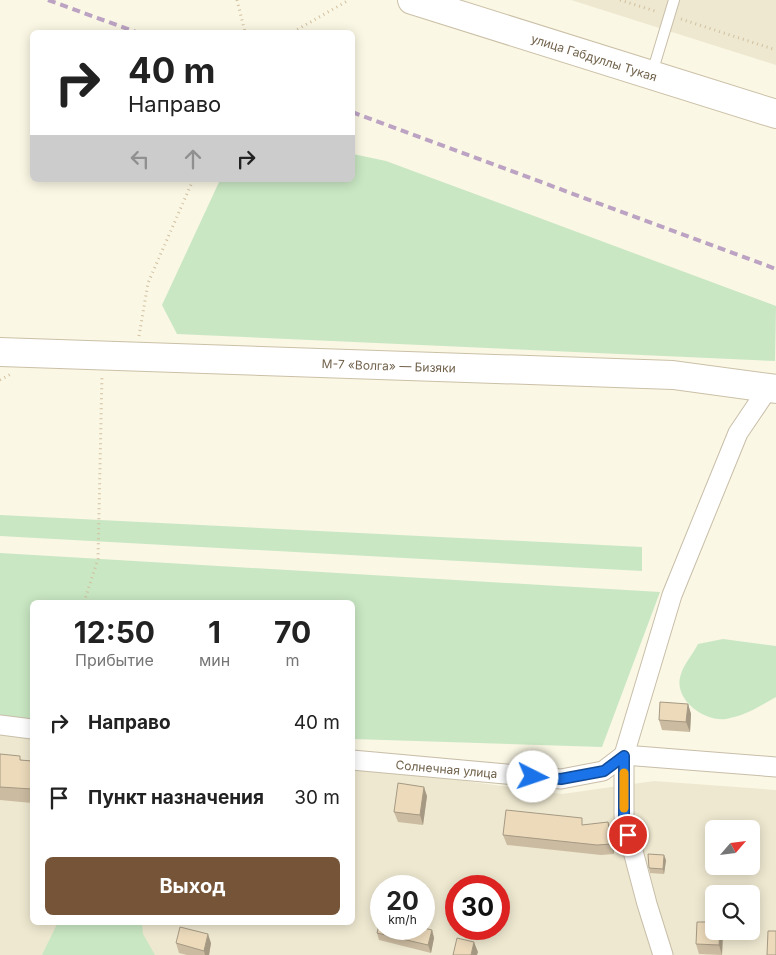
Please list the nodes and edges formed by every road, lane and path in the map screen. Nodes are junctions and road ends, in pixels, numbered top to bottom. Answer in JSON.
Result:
{"nodes":[{"id":1,"x":237,"y":0,"type":"edge"},
{"id":2,"x":350,"y":0,"type":"edge"},
{"id":3,"x":412,"y":0,"type":"edge"},
{"id":4,"x":620,"y":0,"type":"edge"},
{"id":5,"x":674,"y":0,"type":"edge"},
{"id":6,"x":669,"y":15,"type":"junction"},
{"id":7,"x":244,"y":30,"type":"edge"},
{"id":8,"x":297,"y":30,"type":"edge"},
{"id":9,"x":776,"y":50,"type":"edge"},
{"id":10,"x":652,"y":75,"type":"junction"},
{"id":11,"x":776,"y":114,"type":"edge"},
{"id":12,"x":192,"y":182,"type":"edge"},
{"id":13,"x":0,"y":352,"type":"edge"},
{"id":14,"x":102,"y":356,"type":"junction"},
{"id":15,"x":135,"y":357,"type":"junction"},
{"id":16,"x":772,"y":388,"type":"edge"},
{"id":17,"x":85,"y":600,"type":"edge"},
{"id":18,"x":0,"y":726,"type":"edge"},
{"id":19,"x":30,"y":729,"type":"edge"},
{"id":20,"x":624,"y":756,"type":"junction"},
{"id":21,"x":355,"y":760,"type":"edge"},
{"id":22,"x":776,"y":767,"type":"edge"},
{"id":23,"x":663,"y":955,"type":"edge"}],
"edges":[{"from":1,"to":7,"type":"path"},
{"from":2,"to":8,"type":"path"},
{"from":3,"to":10,"type":"main road","name":"улица Габдуллы Тукая"},
{"from":4,"to":6,"type":"path"},
{"from":5,"to":6,"type":"lane"},
{"from":6,"to":9,"type":"path"},
{"from":6,"to":10,"type":"lane"},
{"from":10,"to":11,"type":"main road","name":"улица Габдуллы Тукая"},
{"from":12,"to":15,"type":"path"},
{"from":13,"to":14,"type":"main road","name":"М-7 «Волга» — Бизяки"},
{"from":14,"to":15,"type":"main road","name":"М-7 «Волга» — Бизяки"},
{"from":14,"to":17,"type":"path"},
{"from":15,"to":16,"type":"main road","name":"М-7 «Волга» — Бизяки"},
{"from":16,"to":20,"type":"street"},
{"from":18,"to":19,"type":"street"},
{"from":20,"to":21,"type":"street","name":"Солнечная улица"},
{"from":20,"to":22,"type":"street"},
{"from":20,"to":23,"type":"street"}]}
